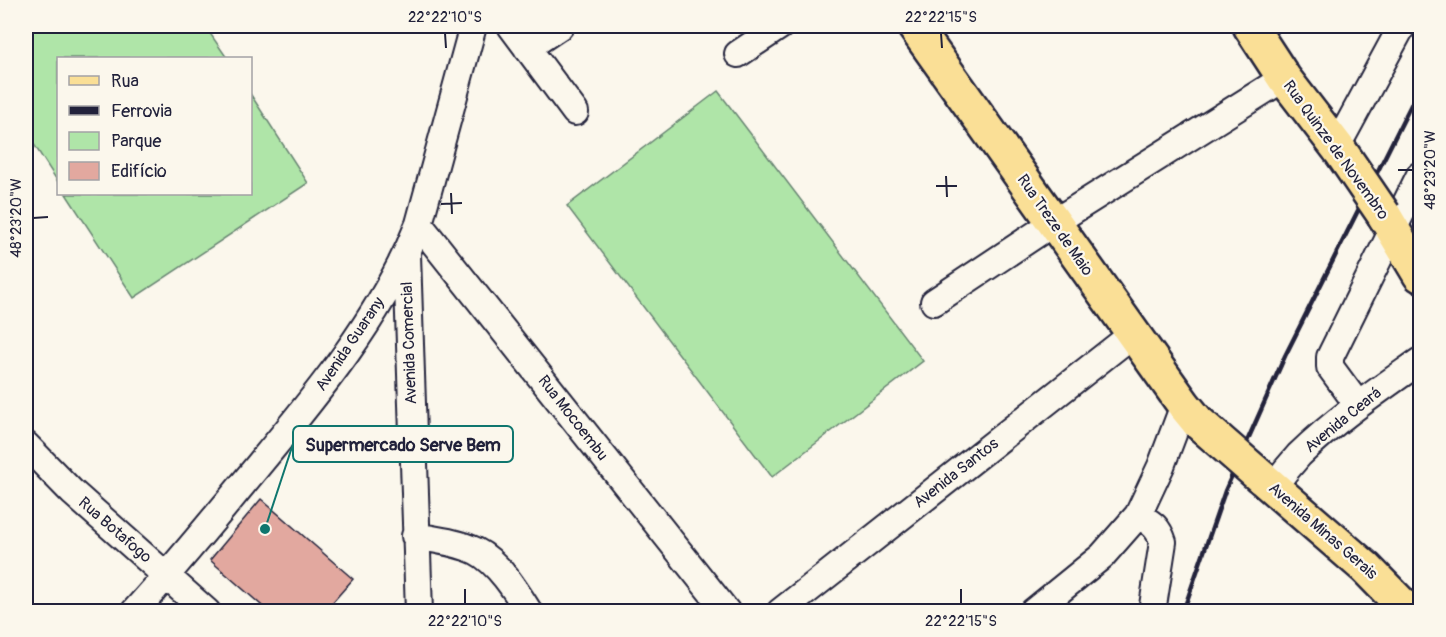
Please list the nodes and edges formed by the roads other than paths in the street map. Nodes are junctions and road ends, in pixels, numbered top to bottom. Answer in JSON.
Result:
{"nodes":[{"id":1,"x":473,"y":26,"type":"edge"},
{"id":2,"x":511,"y":26,"type":"edge"},
{"id":3,"x":560,"y":26,"type":"edge"},
{"id":4,"x":780,"y":26,"type":"edge"},
{"id":5,"x":914,"y":26,"type":"edge"},
{"id":6,"x":1250,"y":26,"type":"edge"},
{"id":7,"x":1402,"y":26,"type":"edge"},
{"id":8,"x":527,"y":48,"type":"junction"},
{"id":9,"x":738,"y":54,"type":"dead end"},
{"id":10,"x":1284,"y":78,"type":"junction"},
{"id":11,"x":575,"y":112,"type":"dead end"},
{"id":12,"x":1339,"y":149,"type":"junction"},
{"id":13,"x":1420,"y":175,"type":"edge"},
{"id":14,"x":1053,"y":223,"type":"junction"},
{"id":15,"x":1389,"y":223,"type":"junction"},
{"id":16,"x":419,"y":224,"type":"junction"},
{"id":17,"x":407,"y":255,"type":"junction"},
{"id":18,"x":1420,"y":272,"type":"edge"},
{"id":19,"x":934,"y":302,"type":"dead end"},
{"id":20,"x":1133,"y":334,"type":"junction"},
{"id":21,"x":1420,"y":361,"type":"edge"},
{"id":22,"x":1358,"y":405,"type":"junction"},
{"id":23,"x":1191,"y":413,"type":"junction"},
{"id":24,"x":26,"y":445,"type":"edge"},
{"id":25,"x":1267,"y":482,"type":"junction"},
{"id":26,"x":1138,"y":515,"type":"junction"},
{"id":27,"x":416,"y":536,"type":"junction"},
{"id":28,"x":167,"y":575,"type":"junction"},
{"id":29,"x":134,"y":612,"type":"edge"},
{"id":30,"x":207,"y":612,"type":"edge"},
{"id":31,"x":419,"y":612,"type":"edge"},
{"id":32,"x":529,"y":612,"type":"edge"},
{"id":33,"x":727,"y":612,"type":"edge"},
{"id":34,"x":780,"y":612,"type":"edge"},
{"id":35,"x":1033,"y":612,"type":"edge"},
{"id":36,"x":1152,"y":612,"type":"edge"},
{"id":37,"x":1409,"y":612,"type":"edge"}],
"edges":[{"from":1,"to":16,"type":"street","name":"Avenida Guarany"},
{"from":2,"to":8,"type":"street"},
{"from":3,"to":8,"type":"street"},
{"from":4,"to":9,"type":"street"},
{"from":5,"to":14,"type":"main road","name":"Rua Treze de Maio"},
{"from":6,"to":10,"type":"main road","name":"Rua Quinze de Novembro"},
{"from":7,"to":12,"type":"street"},
{"from":8,"to":11,"type":"street"},
{"from":10,"to":12,"type":"main road","name":"Rua Quinze de Novembro"},
{"from":10,"to":14,"type":"street"},
{"from":12,"to":15,"type":"main road","name":"Rua Quinze de Novembro","bridge":true},
{"from":13,"to":15,"type":"street"},
{"from":14,"to":19,"type":"street"},
{"from":14,"to":20,"type":"main road","name":"Rua Treze de Maio"},
{"from":15,"to":18,"type":"main road","name":"Rua Quinze de Novembro"},
{"from":15,"to":22,"type":"street"},
{"from":16,"to":17,"type":"street","name":"Avenida Guarany"},
{"from":16,"to":33,"type":"street","name":"Rua Mocoembu"},
{"from":17,"to":27,"type":"street","name":"Avenida Comercial"},
{"from":17,"to":28,"type":"street","name":"Avenida Guarany"},
{"from":20,"to":23,"type":"main road","name":"Rua Treze de Maio"},
{"from":20,"to":34,"type":"street","name":"Avenida Santos"},
{"from":21,"to":22,"type":"street","name":"Avenida Ceará"},
{"from":22,"to":25,"type":"street","name":"Avenida Ceará"},
{"from":23,"to":25,"type":"main road","name":"Avenida Minas Gerais","bridge":true},
{"from":23,"to":26,"type":"street"},
{"from":24,"to":28,"type":"street","name":"Rua Botafogo"},
{"from":25,"to":37,"type":"main road","name":"Avenida Minas Gerais"},
{"from":26,"to":35,"type":"street"},
{"from":26,"to":36,"type":"street"},
{"from":27,"to":31,"type":"street","name":"Avenida Comercial"},
{"from":27,"to":32,"type":"street"},
{"from":28,"to":29,"type":"street","name":"Avenida Guarany"},
{"from":28,"to":30,"type":"street","name":"Rua Botafogo"}]}
